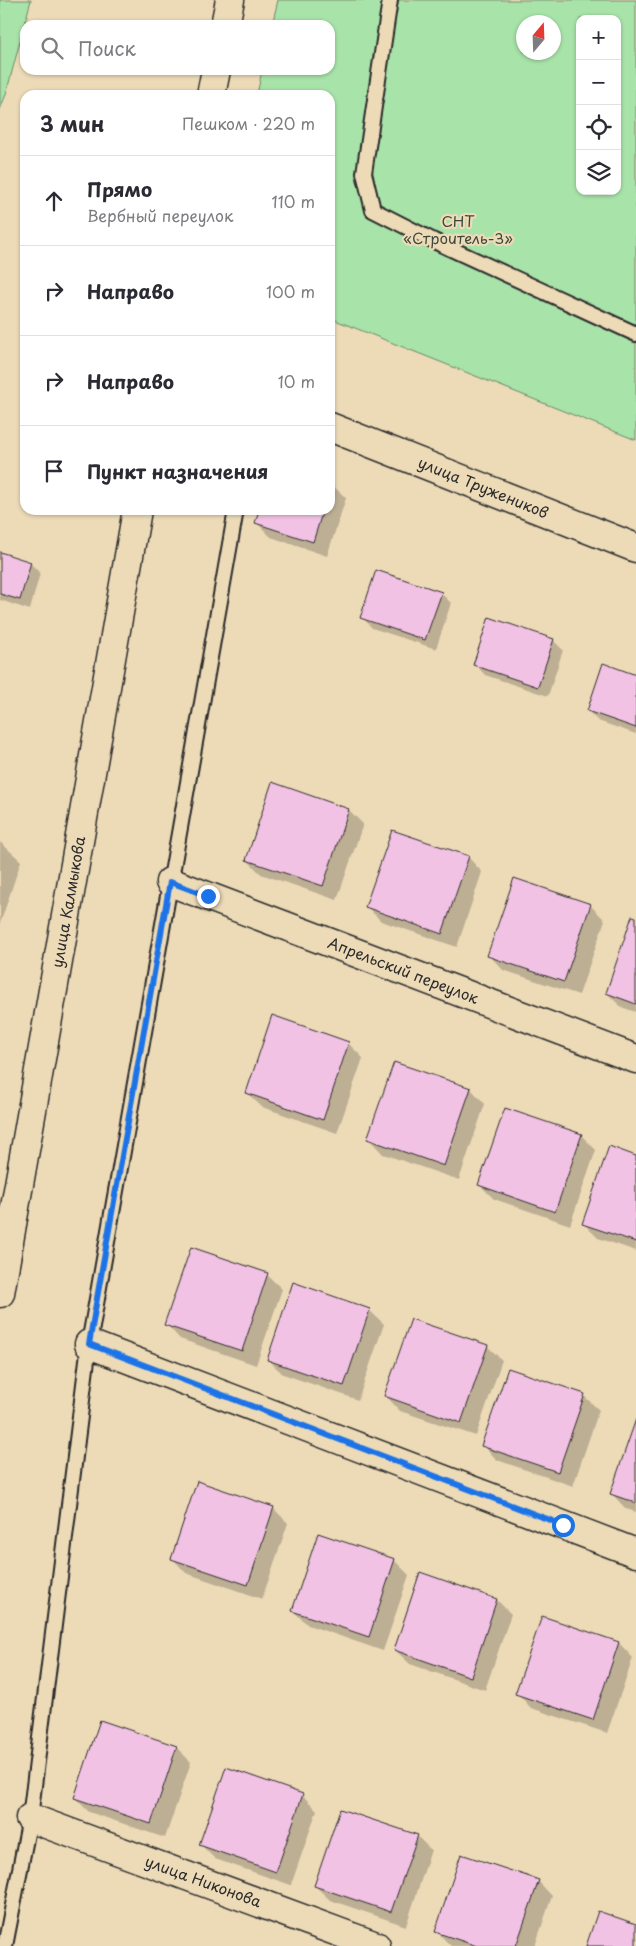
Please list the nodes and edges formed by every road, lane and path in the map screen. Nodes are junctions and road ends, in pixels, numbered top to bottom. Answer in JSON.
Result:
{"nodes":[{"id":1,"x":230,"y":0,"type":"edge"},
{"id":2,"x":390,"y":0,"type":"edge"},
{"id":3,"x":226,"y":20,"type":"edge"},
{"id":4,"x":215,"y":75,"type":"edge"},
{"id":5,"x":212,"y":90,"type":"edge"},
{"id":6,"x":636,"y":334,"type":"edge"},
{"id":7,"x":335,"y":429,"type":"edge"},
{"id":8,"x":136,"y":515,"type":"edge"},
{"id":9,"x":235,"y":515,"type":"edge"},
{"id":10,"x":636,"y":548,"type":"edge"},
{"id":11,"x":170,"y":882,"type":"junction"},
{"id":12,"x":636,"y":1059,"type":"edge"},
{"id":13,"x":0,"y":1293,"type":"edge"},
{"id":14,"x":89,"y":1344,"type":"junction"},
{"id":15,"x":636,"y":1553,"type":"edge"},
{"id":16,"x":30,"y":1818,"type":"junction"},
{"id":17,"x":5,"y":1946,"type":"edge"},
{"id":18,"x":376,"y":1946,"type":"edge"}],
"edges":[{"from":1,"to":3,"type":"street"},
{"from":2,"to":6,"type":"lane"},
{"from":4,"to":5,"type":"street"},
{"from":7,"to":10,"type":"street","name":"улица Тружеников"},
{"from":8,"to":13,"type":"street","name":"улица Калмыкова"},
{"from":9,"to":11,"type":"lane"},
{"from":11,"to":12,"type":"street","name":"Апрельский переулок"},
{"from":11,"to":14,"type":"lane"},
{"from":14,"to":15,"type":"street"},
{"from":14,"to":16,"type":"lane"},
{"from":16,"to":17,"type":"lane"},
{"from":16,"to":18,"type":"street","name":"улица Никонова"}]}
